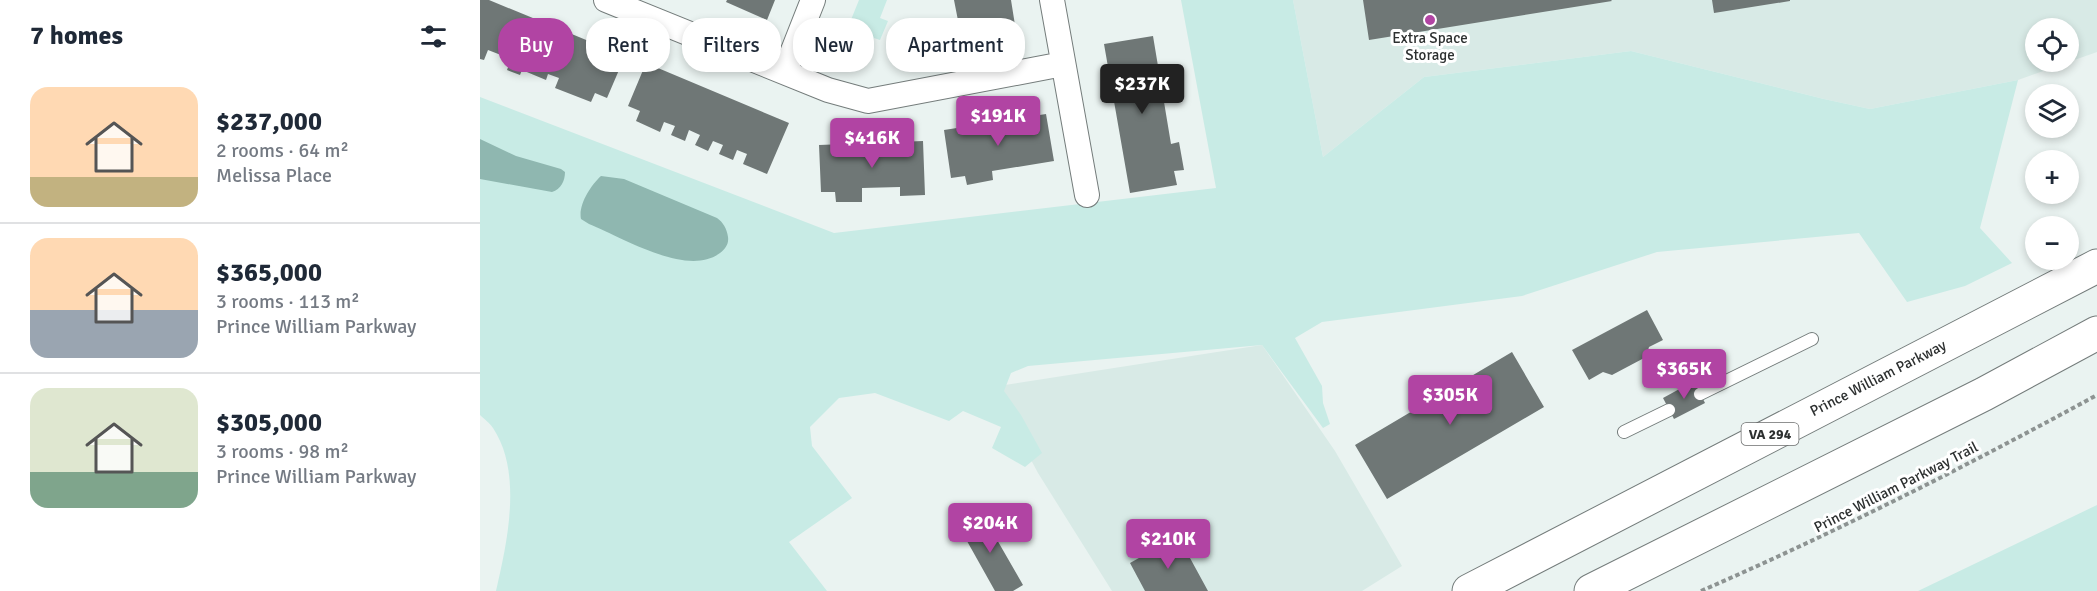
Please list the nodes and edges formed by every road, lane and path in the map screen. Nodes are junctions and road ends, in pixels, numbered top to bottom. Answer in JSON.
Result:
{"nodes":[{"id":1,"x":606,"y":0,"type":"edge"},
{"id":2,"x":813,"y":0,"type":"edge"},
{"id":3,"x":1052,"y":0,"type":"edge"},
{"id":4,"x":1063,"y":64,"type":"junction"},
{"id":5,"x":785,"y":71,"type":"junction"},
{"id":6,"x":1087,"y":195,"type":"dead end"},
{"id":7,"x":2097,"y":255,"type":"edge"},
{"id":8,"x":2084,"y":272,"type":"edge"},
{"id":9,"x":2097,"y":333,"type":"edge"},
{"id":10,"x":1812,"y":339,"type":"dead end"},
{"id":11,"x":1701,"y":394,"type":"dead end"},
{"id":12,"x":2097,"y":395,"type":"edge"},
{"id":13,"x":1669,"y":410,"type":"dead end"},
{"id":14,"x":1624,"y":432,"type":"dead end"},
{"id":15,"x":1468,"y":591,"type":"edge"},
{"id":16,"x":1590,"y":591,"type":"edge"},
{"id":17,"x":1701,"y":591,"type":"edge"}],
"edges":[{"from":1,"to":5,"type":"street"},
{"from":2,"to":5,"type":"street"},
{"from":3,"to":4,"type":"street"},
{"from":4,"to":5,"type":"street"},
{"from":4,"to":6,"type":"street"},
{"from":7,"to":8,"type":"highway","name":"Prince William Parkway"},
{"from":8,"to":15,"type":"highway","name":"Prince William Parkway","number":"VA 294"},
{"from":9,"to":16,"type":"highway"},
{"from":10,"to":11,"type":"lane"},
{"from":12,"to":17,"type":"path","name":"Prince William Parkway Trail"},
{"from":13,"to":14,"type":"lane"}]}
